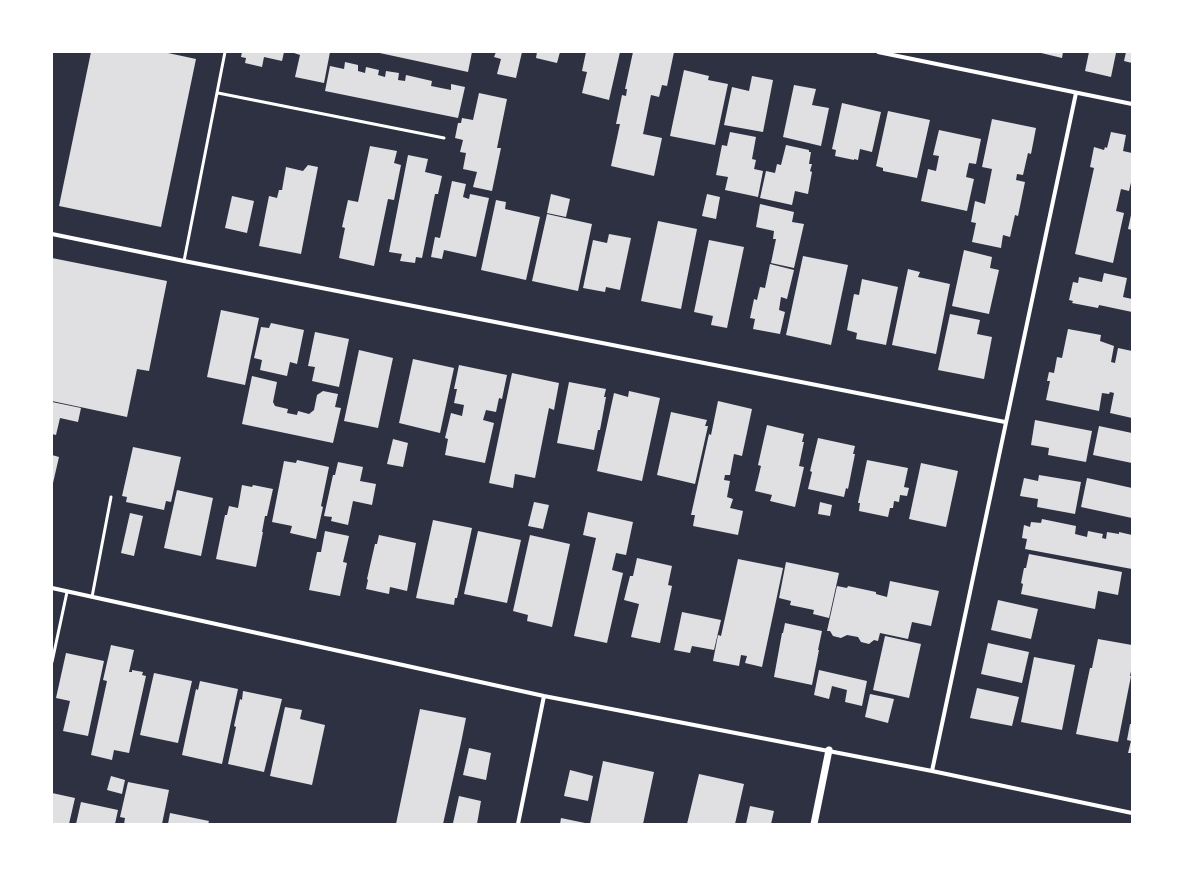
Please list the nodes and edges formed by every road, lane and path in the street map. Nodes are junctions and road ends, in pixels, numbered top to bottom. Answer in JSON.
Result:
{"nodes":[{"id":1,"x":225,"y":52,"type":"edge"},
{"id":2,"x":878,"y":52,"type":"edge"},
{"id":3,"x":218,"y":93,"type":"junction"},
{"id":4,"x":1076,"y":93,"type":"junction"},
{"id":5,"x":1132,"y":104,"type":"edge"},
{"id":6,"x":444,"y":138,"type":"dead end"},
{"id":7,"x":52,"y":234,"type":"edge"},
{"id":8,"x":184,"y":261,"type":"junction"},
{"id":9,"x":1005,"y":422,"type":"junction"},
{"id":10,"x":111,"y":497,"type":"dead end"},
{"id":11,"x":52,"y":588,"type":"edge"},
{"id":12,"x":67,"y":592,"type":"junction"},
{"id":13,"x":92,"y":597,"type":"junction"},
{"id":14,"x":52,"y":662,"type":"edge"},
{"id":15,"x":544,"y":696,"type":"junction"},
{"id":16,"x":829,"y":750,"type":"junction"},
{"id":17,"x":932,"y":771,"type":"junction"},
{"id":18,"x":1132,"y":813,"type":"edge"},
{"id":19,"x":518,"y":824,"type":"edge"},
{"id":20,"x":814,"y":824,"type":"edge"}],
"edges":[{"from":1,"to":3,"type":"lane"},
{"from":2,"to":4,"type":"street"},
{"from":3,"to":6,"type":"lane"},
{"from":3,"to":8,"type":"lane"},
{"from":4,"to":5,"type":"street"},
{"from":4,"to":9,"type":"street"},
{"from":7,"to":8,"type":"street"},
{"from":8,"to":9,"type":"street"},
{"from":9,"to":17,"type":"street"},
{"from":10,"to":13,"type":"lane"},
{"from":11,"to":12,"type":"street"},
{"from":12,"to":13,"type":"street"},
{"from":12,"to":14,"type":"lane"},
{"from":13,"to":15,"type":"street"},
{"from":15,"to":16,"type":"street"},
{"from":15,"to":19,"type":"street"},
{"from":16,"to":17,"type":"street"},
{"from":16,"to":20,"type":"street"},
{"from":17,"to":18,"type":"street"}]}
